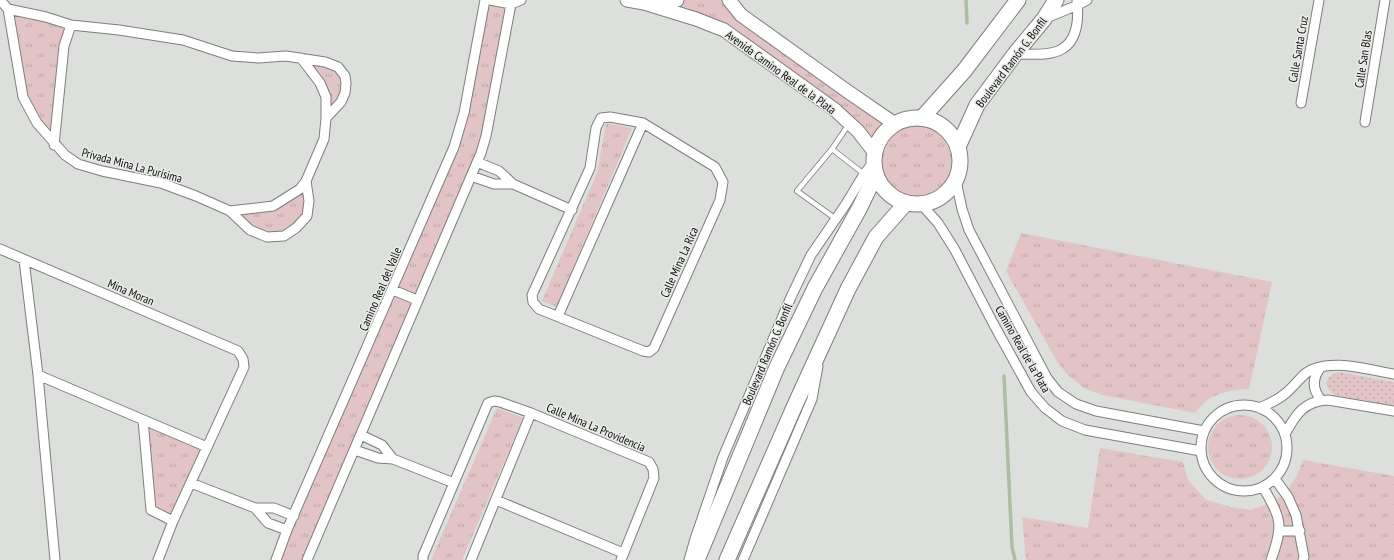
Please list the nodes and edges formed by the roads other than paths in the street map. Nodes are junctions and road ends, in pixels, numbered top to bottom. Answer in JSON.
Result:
{"nodes":[{"id":1,"x":0,"y":0,"type":"edge"},
{"id":2,"x":521,"y":0,"type":"edge"},
{"id":3,"x":627,"y":0,"type":"edge"},
{"id":4,"x":677,"y":0,"type":"edge"},
{"id":5,"x":729,"y":0,"type":"edge"},
{"id":6,"x":1018,"y":0,"type":"edge"},
{"id":7,"x":1056,"y":0,"type":"edge"},
{"id":8,"x":1087,"y":0,"type":"edge"},
{"id":9,"x":1318,"y":0,"type":"edge"},
{"id":10,"x":1385,"y":0,"type":"edge"},
{"id":11,"x":486,"y":1,"type":"edge"},
{"id":12,"x":644,"y":3,"type":"junction"},
{"id":13,"x":1077,"y":3,"type":"edge"},
{"id":14,"x":511,"y":6,"type":"junction"},
{"id":15,"x":8,"y":9,"type":"junction"},
{"id":16,"x":1044,"y":19,"type":"junction"},
{"id":17,"x":71,"y":25,"type":"junction"},
{"id":18,"x":1015,"y":54,"type":"junction"},
{"id":19,"x":301,"y":58,"type":"junction"},
{"id":20,"x":1301,"y":103,"type":"dead end"},
{"id":21,"x":326,"y":118,"type":"junction"},
{"id":22,"x":922,"y":118,"type":"junction"},
{"id":23,"x":1365,"y":122,"type":"dead end"},
{"id":24,"x":643,"y":123,"type":"junction"},
{"id":25,"x":849,"y":123,"type":"junction"},
{"id":26,"x":896,"y":124,"type":"junction"},
{"id":27,"x":54,"y":145,"type":"junction"},
{"id":28,"x":958,"y":147,"type":"junction"},
{"id":29,"x":832,"y":149,"type":"junction"},
{"id":30,"x":477,"y":162,"type":"junction"},
{"id":31,"x":872,"y":166,"type":"junction"},
{"id":32,"x":471,"y":176,"type":"junction"},
{"id":33,"x":306,"y":181,"type":"junction"},
{"id":34,"x":956,"y":181,"type":"junction"},
{"id":35,"x":513,"y":184,"type":"junction"},
{"id":36,"x":913,"y":204,"type":"junction"},
{"id":37,"x":572,"y":210,"type":"junction"},
{"id":38,"x":230,"y":211,"type":"junction"},
{"id":39,"x":836,"y":219,"type":"junction"},
{"id":40,"x":0,"y":249,"type":"edge"},
{"id":41,"x":24,"y":260,"type":"junction"},
{"id":42,"x":393,"y":290,"type":"junction"},
{"id":43,"x":417,"y":300,"type":"junction"},
{"id":44,"x":558,"y":316,"type":"junction"},
{"id":45,"x":822,"y":344,"type":"junction"},
{"id":46,"x":1321,"y":367,"type":"junction"},
{"id":47,"x":1394,"y":374,"type":"edge"},
{"id":48,"x":38,"y":375,"type":"junction"},
{"id":49,"x":1320,"y":400,"type":"junction"},
{"id":50,"x":1259,"y":408,"type":"junction"},
{"id":51,"x":1394,"y":411,"type":"edge"},
{"id":52,"x":532,"y":413,"type":"junction"},
{"id":53,"x":143,"y":420,"type":"junction"},
{"id":54,"x":1204,"y":431,"type":"junction"},
{"id":55,"x":1285,"y":434,"type":"junction"},
{"id":56,"x":361,"y":435,"type":"junction"},
{"id":57,"x":207,"y":447,"type":"junction"},
{"id":58,"x":355,"y":450,"type":"junction"},
{"id":59,"x":1201,"y":451,"type":"junction"},
{"id":60,"x":393,"y":459,"type":"junction"},
{"id":61,"x":1274,"y":478,"type":"junction"},
{"id":62,"x":191,"y":483,"type":"junction"},
{"id":63,"x":454,"y":483,"type":"junction"},
{"id":64,"x":1264,"y":487,"type":"junction"},
{"id":65,"x":496,"y":500,"type":"junction"},
{"id":66,"x":255,"y":508,"type":"junction"},
{"id":67,"x":294,"y":516,"type":"junction"},
{"id":68,"x":173,"y":520,"type":"junction"},
{"id":69,"x":288,"y":530,"type":"junction"},
{"id":70,"x":1280,"y":531,"type":"junction"},
{"id":71,"x":1300,"y":531,"type":"junction"},
{"id":72,"x":622,"y":556,"type":"edge"},
{"id":73,"x":1306,"y":559,"type":"edge"},
{"id":74,"x":55,"y":560,"type":"edge"},
{"id":75,"x":158,"y":560,"type":"edge"},
{"id":76,"x":276,"y":560,"type":"edge"},
{"id":77,"x":306,"y":560,"type":"edge"},
{"id":78,"x":423,"y":560,"type":"edge"},
{"id":79,"x":471,"y":560,"type":"edge"},
{"id":80,"x":689,"y":560,"type":"edge"},
{"id":81,"x":697,"y":560,"type":"edge"},
{"id":82,"x":727,"y":560,"type":"edge"},
{"id":83,"x":743,"y":560,"type":"edge"},
{"id":84,"x":1271,"y":560,"type":"edge"}],
"edges":[{"from":1,"to":15,"type":"street"},
{"from":2,"to":14,"type":"street"},
{"from":3,"to":12,"type":"main road","name":"Avenida Camino Real de la Plata"},
{"from":4,"to":12,"type":"main road"},
{"from":5,"to":26,"type":"main road","name":"Avenida Camino Real de la Plata"},
{"from":6,"to":22,"type":"main road"},
{"from":7,"to":16,"type":"main road","name":"Boulevard Ramón G. Bonfil"},
{"from":8,"to":13,"type":"street"},
{"from":9,"to":20,"type":"street","name":"Calle Santa Cruz"},
{"from":10,"to":23,"type":"street","name":"Calle San Blas"},
{"from":11,"to":14,"type":"street","name":"Camino Real del Valle"},
{"from":11,"to":42,"type":"street","name":"Camino Real del Valle"},
{"from":12,"to":25,"type":"main road","name":"Avenida Camino Real de la Plata"},
{"from":13,"to":16,"type":"street"},
{"from":13,"to":18,"type":"street"},
{"from":14,"to":30,"type":"street"},
{"from":15,"to":17,"type":"street"},
{"from":15,"to":27,"type":"street","name":"Privada Mina La Purísima"},
{"from":16,"to":18,"type":"main road","name":"Boulevard Ramón G. Bonfil"},
{"from":17,"to":19,"type":"street"},
{"from":17,"to":27,"type":"street"},
{"from":18,"to":28,"type":"main road","name":"Boulevard Ramón G. Bonfil"},
{"from":19,"to":21,"type":"street"},
{"from":19,"to":21,"type":"street"},
{"from":21,"to":33,"type":"street"},
{"from":22,"to":26,"type":"main road"},
{"from":22,"to":28,"type":"main road"},
{"from":24,"to":37,"type":"street","name":"Calle Mina La Rica"},
{"from":24,"to":44,"type":"street"},
{"from":24,"to":44,"type":"street","name":"Calle Mina La Rica"},
{"from":25,"to":29,"type":"lane"},
{"from":25,"to":31,"type":"main road","name":"Avenida Camino Real de la Plata"},
{"from":26,"to":31,"type":"main road"},
{"from":27,"to":38,"type":"street","name":"Privada Mina La Purísima"},
{"from":28,"to":34,"type":"main road"},
{"from":29,"to":31,"type":"lane"},
{"from":29,"to":39,"type":"lane"},
{"from":30,"to":32,"type":"street"},
{"from":30,"to":35,"type":"street"},
{"from":31,"to":36,"type":"main road"},
{"from":31,"to":39,"type":"street","name":"Boulevard Ramón G. Bonfil"},
{"from":31,"to":81,"type":"main road","name":"Boulevard Ramón G. Bonfil"},
{"from":32,"to":35,"type":"street"},
{"from":32,"to":43,"type":"street"},
{"from":33,"to":38,"type":"street"},
{"from":33,"to":38,"type":"street","name":"Privada Mina La Purísima"},
{"from":34,"to":36,"type":"main road"},
{"from":34,"to":54,"type":"street","name":"Camino Real de la Plata"},
{"from":35,"to":37,"type":"street"},
{"from":36,"to":45,"type":"main road"},
{"from":36,"to":59,"type":"street","name":"Camino Real de la Plata"},
{"from":37,"to":44,"type":"street","name":"Calle Mina La Rica"},
{"from":39,"to":80,"type":"street","name":"Boulevard Ramón G. Bonfil"},
{"from":40,"to":41,"type":"street","name":"Mina Moran"},
{"from":41,"to":48,"type":"street"},
{"from":41,"to":57,"type":"street","name":"Mina Moran"},
{"from":42,"to":43,"type":"street"},
{"from":42,"to":67,"type":"street","name":"Camino Real del Valle"},
{"from":43,"to":56,"type":"street"},
{"from":45,"to":82,"type":"main road"},
{"from":45,"to":83,"type":"street"},
{"from":46,"to":47,"type":"street"},
{"from":46,"to":49,"type":"street"},
{"from":46,"to":50,"type":"street"},
{"from":48,"to":53,"type":"street"},
{"from":48,"to":74,"type":"street"},
{"from":49,"to":51,"type":"street"},
{"from":49,"to":55,"type":"street"},
{"from":50,"to":54,"type":"street"},
{"from":50,"to":55,"type":"street"},
{"from":52,"to":63,"type":"street","name":"Calle Mina La Providencia"},
{"from":52,"to":65,"type":"street","name":"Calle Mina La Providencia"},
{"from":52,"to":72,"type":"street","name":"Calle Mina La Providencia"},
{"from":53,"to":57,"type":"street"},
{"from":53,"to":68,"type":"street"},
{"from":54,"to":59,"type":"street"},
{"from":55,"to":61,"type":"street"},
{"from":56,"to":58,"type":"street"},
{"from":56,"to":60,"type":"street"},
{"from":57,"to":62,"type":"street","name":"Mina Moran"},
{"from":58,"to":60,"type":"street"},
{"from":58,"to":77,"type":"street"},
{"from":59,"to":64,"type":"street"},
{"from":60,"to":63,"type":"street"},
{"from":61,"to":64,"type":"street"},
{"from":61,"to":71,"type":"street"},
{"from":62,"to":66,"type":"street"},
{"from":62,"to":68,"type":"street","name":"Mina Moran"},
{"from":63,"to":78,"type":"street","name":"Calle Mina La Providencia"},
{"from":64,"to":70,"type":"street"},
{"from":65,"to":72,"type":"street","name":"Calle Mina La Providencia"},
{"from":65,"to":79,"type":"street","name":"Calle Mina La Providencia"},
{"from":66,"to":67,"type":"street"},
{"from":66,"to":69,"type":"street"},
{"from":67,"to":69,"type":"street","name":"Camino Real del Valle"},
{"from":68,"to":75,"type":"street","name":"Mina Moran"},
{"from":69,"to":76,"type":"street","name":"Camino Real del Valle"},
{"from":70,"to":71,"type":"street"},
{"from":70,"to":84,"type":"street"},
{"from":71,"to":73,"type":"street"}]}
